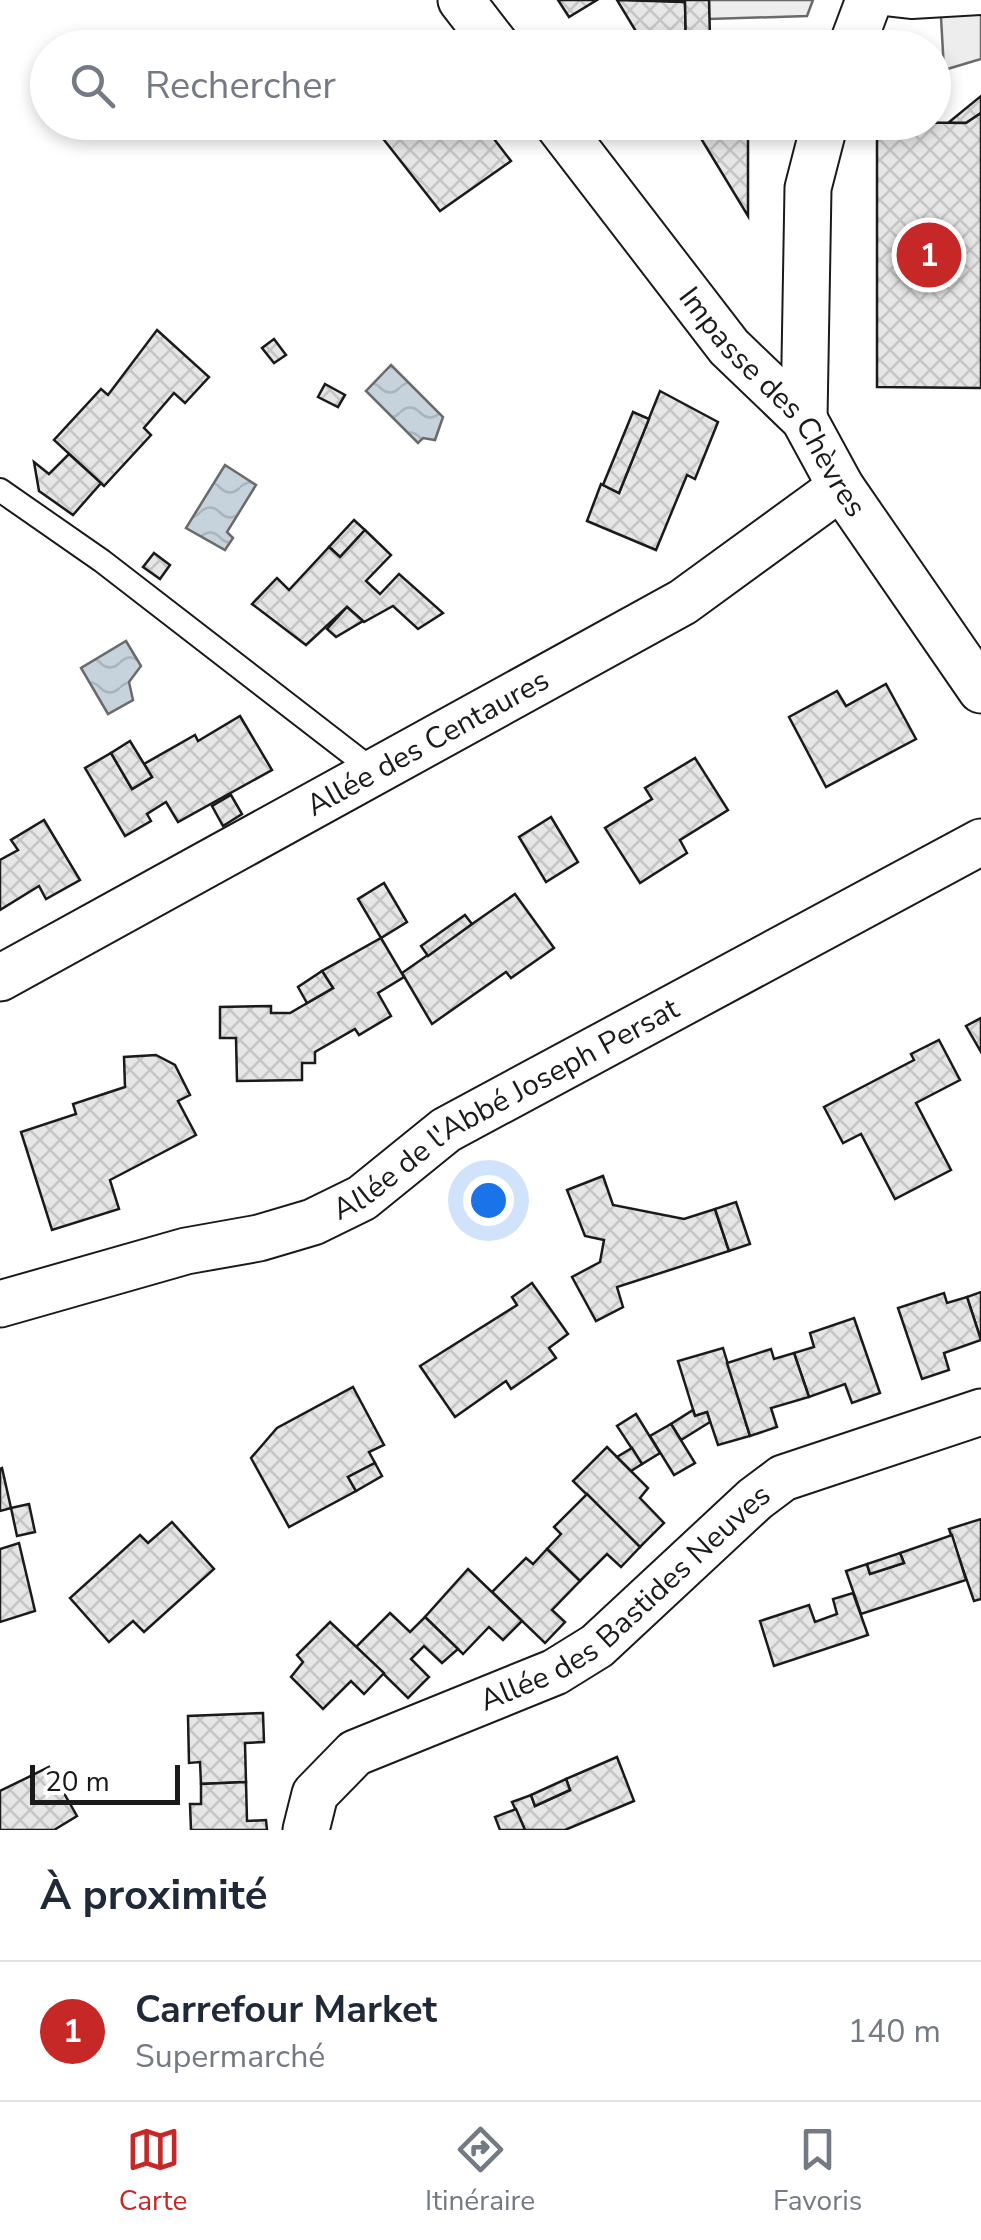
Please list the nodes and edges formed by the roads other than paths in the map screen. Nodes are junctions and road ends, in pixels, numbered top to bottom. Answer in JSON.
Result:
{"nodes":[{"id":1,"x":461,"y":0,"type":"edge"},
{"id":2,"x":868,"y":1,"type":"edge"},
{"id":3,"x":981,"y":3,"type":"edge"},
{"id":4,"x":484,"y":30,"type":"edge"},
{"id":5,"x":857,"y":30,"type":"edge"},
{"id":6,"x":570,"y":140,"type":"edge"},
{"id":7,"x":820,"y":140,"type":"edge"},
{"id":8,"x":804,"y":418,"type":"junction"},
{"id":9,"x":842,"y":487,"type":"junction"},
{"id":10,"x":0,"y":490,"type":"edge"},
{"id":11,"x":981,"y":690,"type":"edge"},
{"id":12,"x":375,"y":772,"type":"junction"},
{"id":13,"x":981,"y":842,"type":"edge"},
{"id":14,"x":0,"y":978,"type":"edge"},
{"id":15,"x":0,"y":1304,"type":"edge"},
{"id":16,"x":981,"y":1412,"type":"edge"},
{"id":17,"x":306,"y":1830,"type":"edge"}],
"edges":[{"from":1,"to":4,"type":"street"},
{"from":2,"to":3,"type":"lane"},
{"from":2,"to":5,"type":"street"},
{"from":6,"to":8,"type":"street","name":"Impasse des Chèvres"},
{"from":7,"to":8,"type":"street"},
{"from":8,"to":9,"type":"street","name":"Impasse des Chèvres"},
{"from":9,"to":11,"type":"street","name":"Impasse des Chèvres"},
{"from":9,"to":12,"type":"street","name":"Allée des Centaures"},
{"from":10,"to":12,"type":"lane"},
{"from":12,"to":14,"type":"street","name":"Allée des Centaures"},
{"from":13,"to":15,"type":"street","name":"Allée de l'Abbé Joseph Persat"},
{"from":16,"to":17,"type":"street","name":"Allée des Bastides Neuves"}]}
